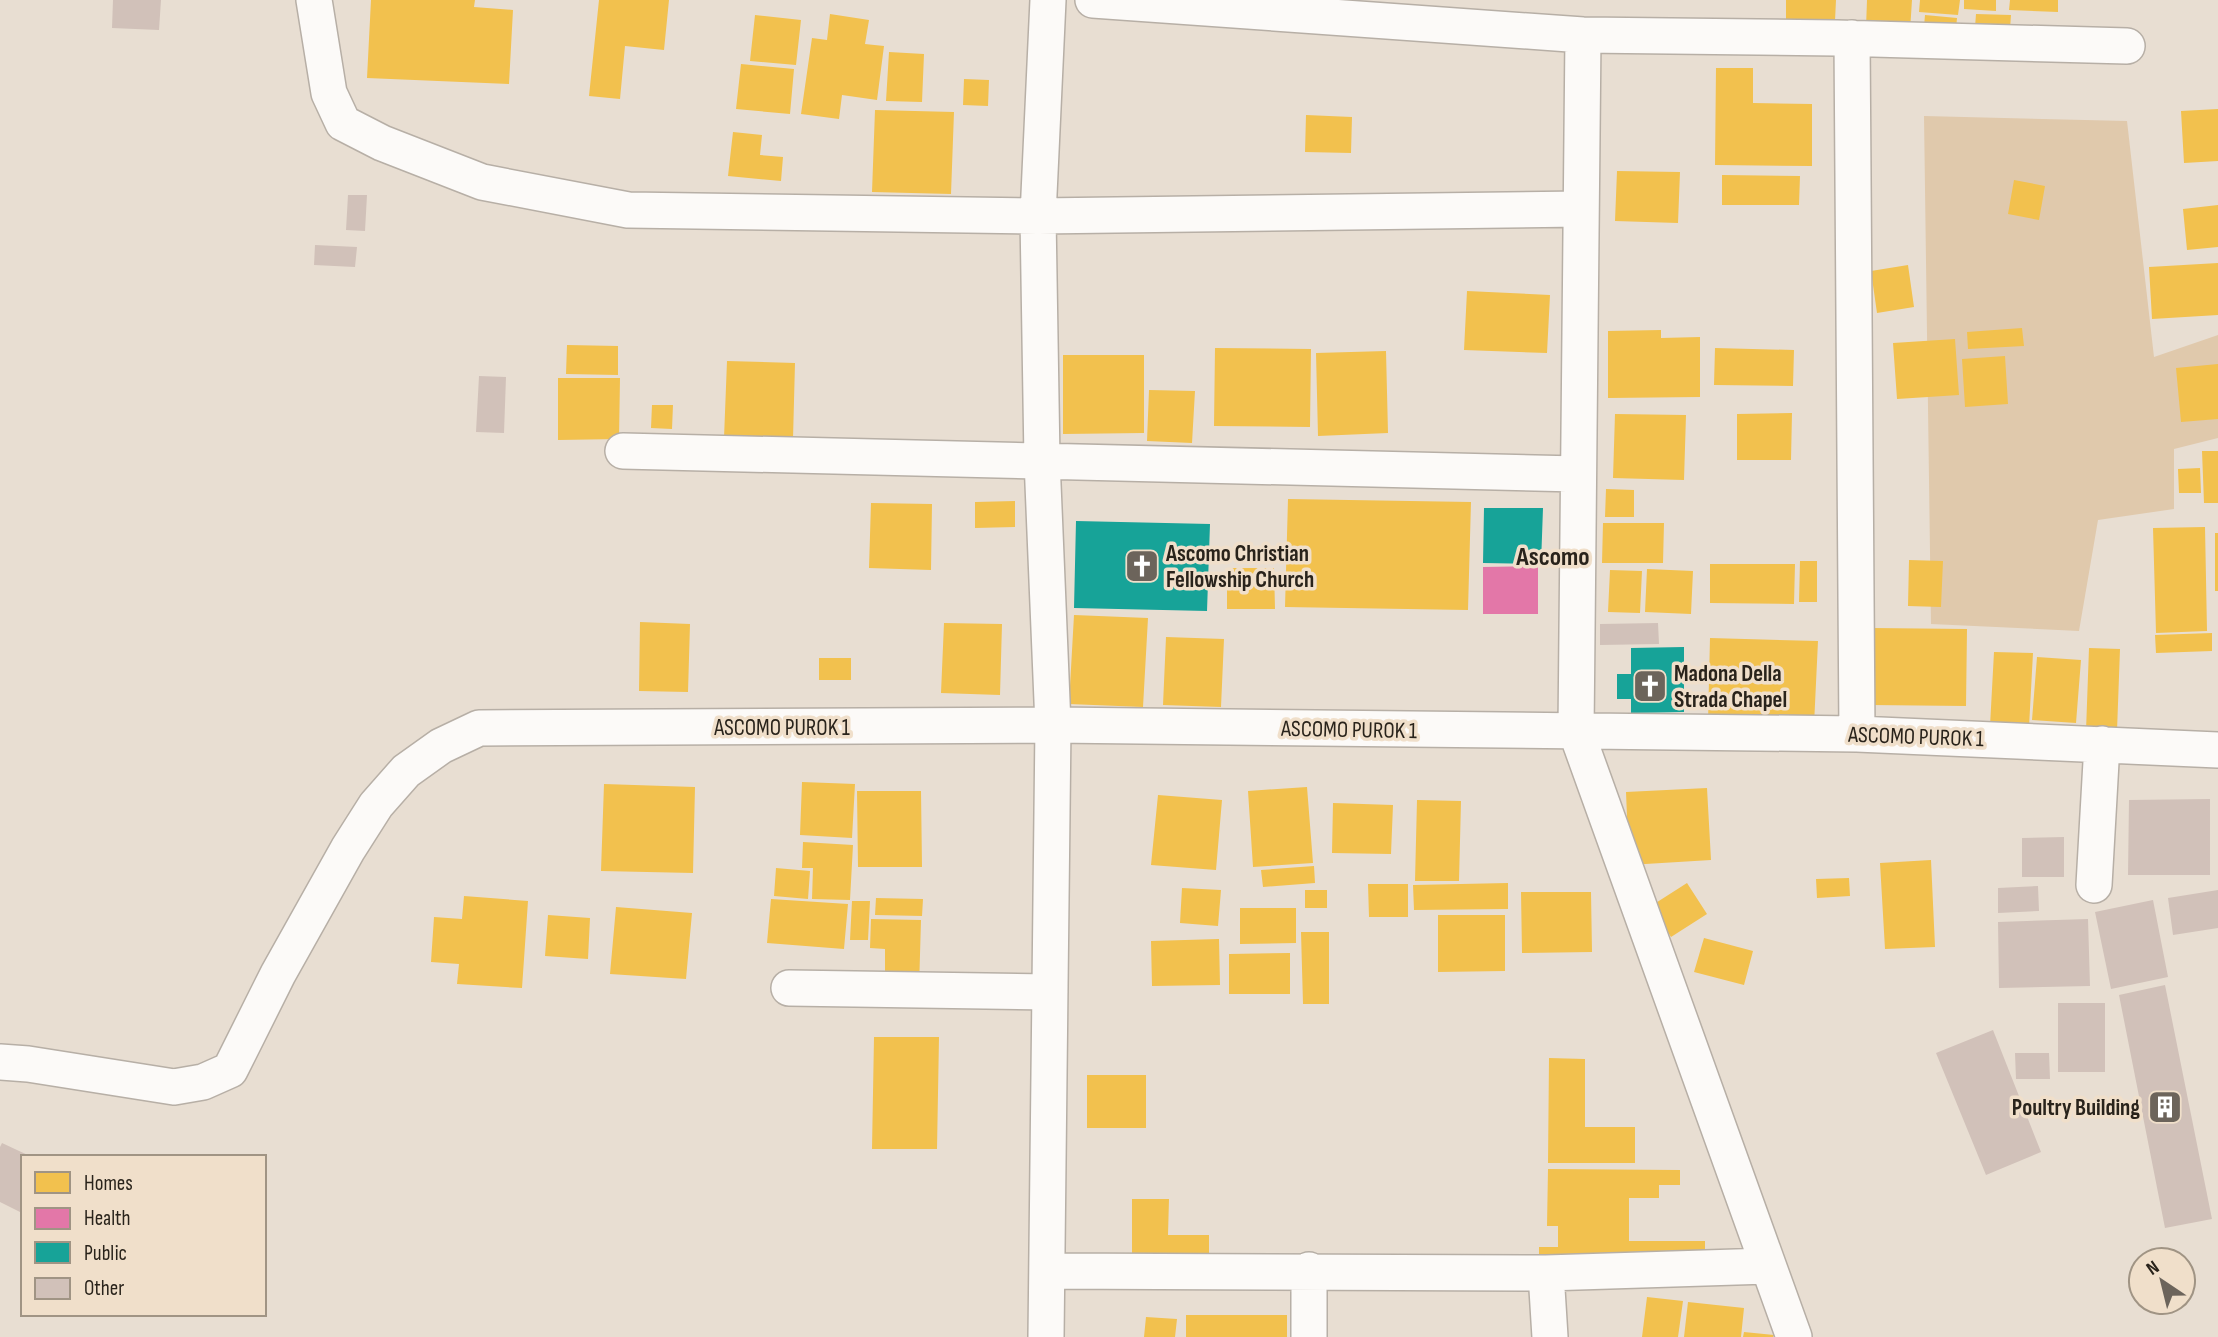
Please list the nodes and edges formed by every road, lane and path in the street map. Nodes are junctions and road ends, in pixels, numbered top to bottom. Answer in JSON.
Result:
{"nodes":[{"id":1,"x":314,"y":0,"type":"edge"},
{"id":2,"x":1048,"y":0,"type":"edge"},
{"id":3,"x":1093,"y":0,"type":"edge"},
{"id":4,"x":1583,"y":35,"type":"junction"},
{"id":5,"x":1852,"y":38,"type":"junction"},
{"id":6,"x":2127,"y":46,"type":"dead end"},
{"id":7,"x":1581,"y":209,"type":"junction"},
{"id":8,"x":1038,"y":216,"type":"junction"},
{"id":9,"x":623,"y":451,"type":"dead end"},
{"id":10,"x":1042,"y":460,"type":"junction"},
{"id":11,"x":1578,"y":474,"type":"junction"},
{"id":12,"x":1053,"y":725,"type":"junction"},
{"id":13,"x":1576,"y":731,"type":"junction"},
{"id":14,"x":1857,"y":734,"type":"junction"},
{"id":15,"x":2102,"y":744,"type":"junction"},
{"id":16,"x":2218,"y":750,"type":"edge"},
{"id":17,"x":2094,"y":885,"type":"dead end"},
{"id":18,"x":789,"y":988,"type":"dead end"},
{"id":19,"x":1051,"y":992,"type":"junction"},
{"id":20,"x":0,"y":1062,"type":"edge"},
{"id":21,"x":1768,"y":1266,"type":"junction"},
{"id":22,"x":1309,"y":1270,"type":"junction"},
{"id":23,"x":1047,"y":1271,"type":"junction"},
{"id":24,"x":1546,"y":1273,"type":"junction"},
{"id":25,"x":1046,"y":1337,"type":"edge"},
{"id":26,"x":1310,"y":1337,"type":"edge"},
{"id":27,"x":1550,"y":1337,"type":"edge"},
{"id":28,"x":1794,"y":1337,"type":"edge"}],
"edges":[{"from":1,"to":8,"type":"street"},
{"from":2,"to":8,"type":"street"},
{"from":3,"to":4,"type":"street"},
{"from":4,"to":5,"type":"street"},
{"from":4,"to":7,"type":"street"},
{"from":5,"to":6,"type":"street"},
{"from":5,"to":14,"type":"street"},
{"from":7,"to":8,"type":"street"},
{"from":7,"to":11,"type":"street"},
{"from":8,"to":10,"type":"street"},
{"from":9,"to":10,"type":"street"},
{"from":10,"to":11,"type":"street"},
{"from":10,"to":12,"type":"street"},
{"from":11,"to":13,"type":"street"},
{"from":12,"to":13,"type":"street","name":"ASCOMO PUROK 1"},
{"from":12,"to":19,"type":"street"},
{"from":12,"to":20,"type":"street","name":"ASCOMO PUROK 1"},
{"from":13,"to":14,"type":"street","name":"ASCOMO PUROK 1"},
{"from":13,"to":21,"type":"street"},
{"from":14,"to":15,"type":"street","name":"ASCOMO PUROK 1"},
{"from":15,"to":16,"type":"street","name":"ASCOMO PUROK 1"},
{"from":15,"to":17,"type":"street"},
{"from":18,"to":19,"type":"street"},
{"from":19,"to":23,"type":"street"},
{"from":21,"to":24,"type":"street"},
{"from":21,"to":28,"type":"street"},
{"from":22,"to":23,"type":"street"},
{"from":22,"to":24,"type":"street"},
{"from":22,"to":26,"type":"street"},
{"from":23,"to":25,"type":"street"},
{"from":24,"to":27,"type":"street"}]}
